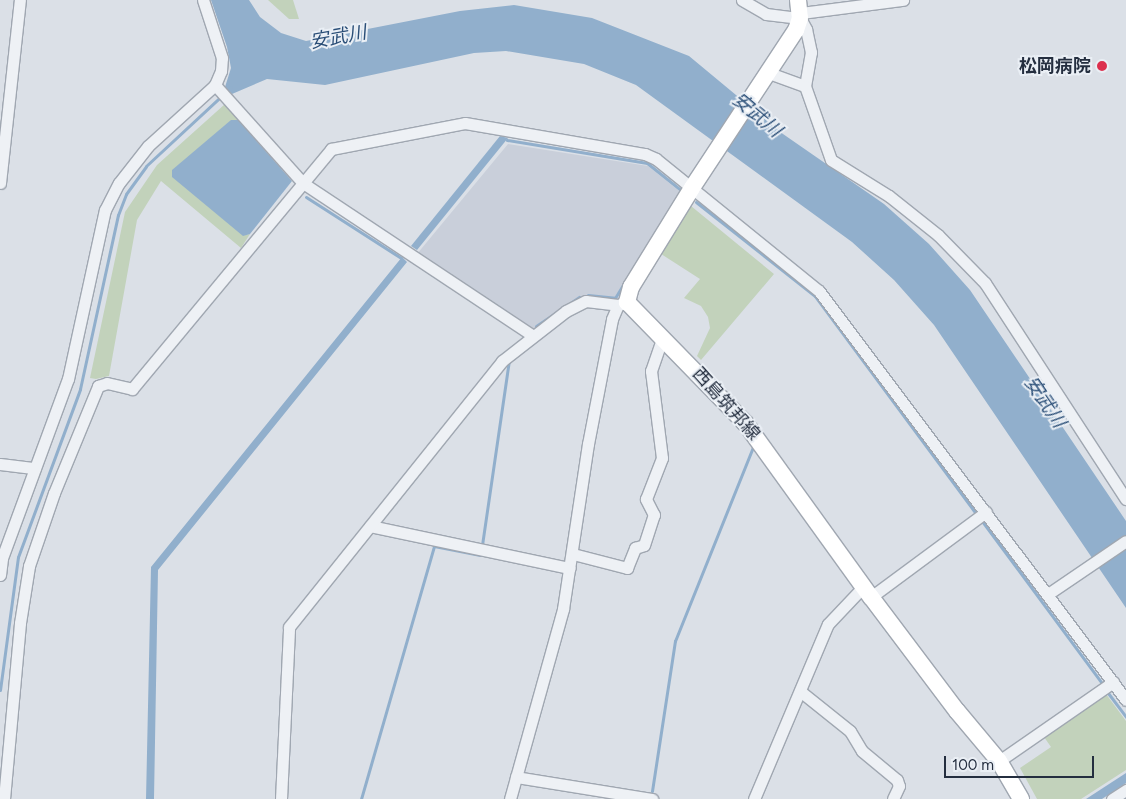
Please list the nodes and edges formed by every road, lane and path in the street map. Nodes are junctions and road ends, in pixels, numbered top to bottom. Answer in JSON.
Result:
{"nodes":[{"id":1,"x":20,"y":0,"type":"edge"},
{"id":2,"x":203,"y":0,"type":"edge"},
{"id":3,"x":742,"y":0,"type":"edge"},
{"id":4,"x":903,"y":0,"type":"edge"},
{"id":5,"x":800,"y":10,"type":"edge"},
{"id":6,"x":770,"y":74,"type":"junction"},
{"id":7,"x":214,"y":85,"type":"junction"},
{"id":8,"x":805,"y":86,"type":"junction"},
{"id":9,"x":0,"y":183,"type":"edge"},
{"id":10,"x":303,"y":183,"type":"junction"},
{"id":11,"x":692,"y":188,"type":"junction"},
{"id":12,"x":623,"y":303,"type":"junction"},
{"id":13,"x":533,"y":336,"type":"junction"},
{"id":14,"x":663,"y":337,"type":"junction"},
{"id":15,"x":0,"y":464,"type":"edge"},
{"id":16,"x":35,"y":468,"type":"junction"},
{"id":17,"x":1126,"y":499,"type":"edge"},
{"id":18,"x":986,"y":512,"type":"junction"},
{"id":19,"x":370,"y":526,"type":"junction"},
{"id":20,"x":1126,"y":541,"type":"edge"},
{"id":21,"x":573,"y":554,"type":"junction"},
{"id":22,"x":570,"y":568,"type":"junction"},
{"id":23,"x":0,"y":575,"type":"edge"},
{"id":24,"x":867,"y":592,"type":"junction"},
{"id":25,"x":1048,"y":594,"type":"junction"},
{"id":26,"x":1113,"y":682,"type":"junction"},
{"id":27,"x":800,"y":691,"type":"junction"},
{"id":28,"x":1126,"y":700,"type":"edge"},
{"id":29,"x":999,"y":761,"type":"junction"},
{"id":30,"x":516,"y":777,"type":"junction"},
{"id":31,"x":1126,"y":790,"type":"edge"},
{"id":32,"x":4,"y":799,"type":"edge"},
{"id":33,"x":281,"y":799,"type":"edge"},
{"id":34,"x":510,"y":799,"type":"edge"},
{"id":35,"x":652,"y":799,"type":"edge"},
{"id":36,"x":754,"y":799,"type":"edge"},
{"id":37,"x":893,"y":799,"type":"edge"},
{"id":38,"x":1021,"y":799,"type":"edge"},
{"id":39,"x":1112,"y":799,"type":"edge"}],
"edges":[{"from":1,"to":9,"type":"street"},
{"from":2,"to":7,"type":"street"},
{"from":3,"to":5,"type":"street"},
{"from":4,"to":5,"type":"street"},
{"from":5,"to":6,"type":"main road"},
{"from":5,"to":8,"type":"street"},
{"from":6,"to":8,"type":"street"},
{"from":6,"to":11,"type":"main road"},
{"from":7,"to":10,"type":"street"},
{"from":7,"to":16,"type":"street"},
{"from":8,"to":17,"type":"street"},
{"from":10,"to":11,"type":"street"},
{"from":10,"to":13,"type":"street"},
{"from":10,"to":32,"type":"street"},
{"from":11,"to":12,"type":"main road"},
{"from":11,"to":18,"type":"street"},
{"from":12,"to":13,"type":"street"},
{"from":12,"to":14,"type":"main road","name":"西島筑邦線"},
{"from":12,"to":21,"type":"street"},
{"from":13,"to":19,"type":"street"},
{"from":14,"to":21,"type":"street"},
{"from":14,"to":24,"type":"main road","name":"西島筑邦線"},
{"from":15,"to":16,"type":"street"},
{"from":16,"to":23,"type":"street"},
{"from":18,"to":24,"type":"street"},
{"from":18,"to":25,"type":"street"},
{"from":19,"to":22,"type":"street"},
{"from":19,"to":33,"type":"street"},
{"from":20,"to":25,"type":"street"},
{"from":21,"to":22,"type":"street"},
{"from":22,"to":30,"type":"street"},
{"from":24,"to":27,"type":"street"},
{"from":24,"to":29,"type":"main road","name":"西島筑邦線"},
{"from":25,"to":26,"type":"street"},
{"from":26,"to":28,"type":"street"},
{"from":26,"to":29,"type":"street"},
{"from":27,"to":36,"type":"street"},
{"from":27,"to":37,"type":"street"},
{"from":29,"to":38,"type":"main road","name":"西島筑邦線"},
{"from":30,"to":34,"type":"street"},
{"from":30,"to":35,"type":"street"},
{"from":31,"to":39,"type":"street"}]}
